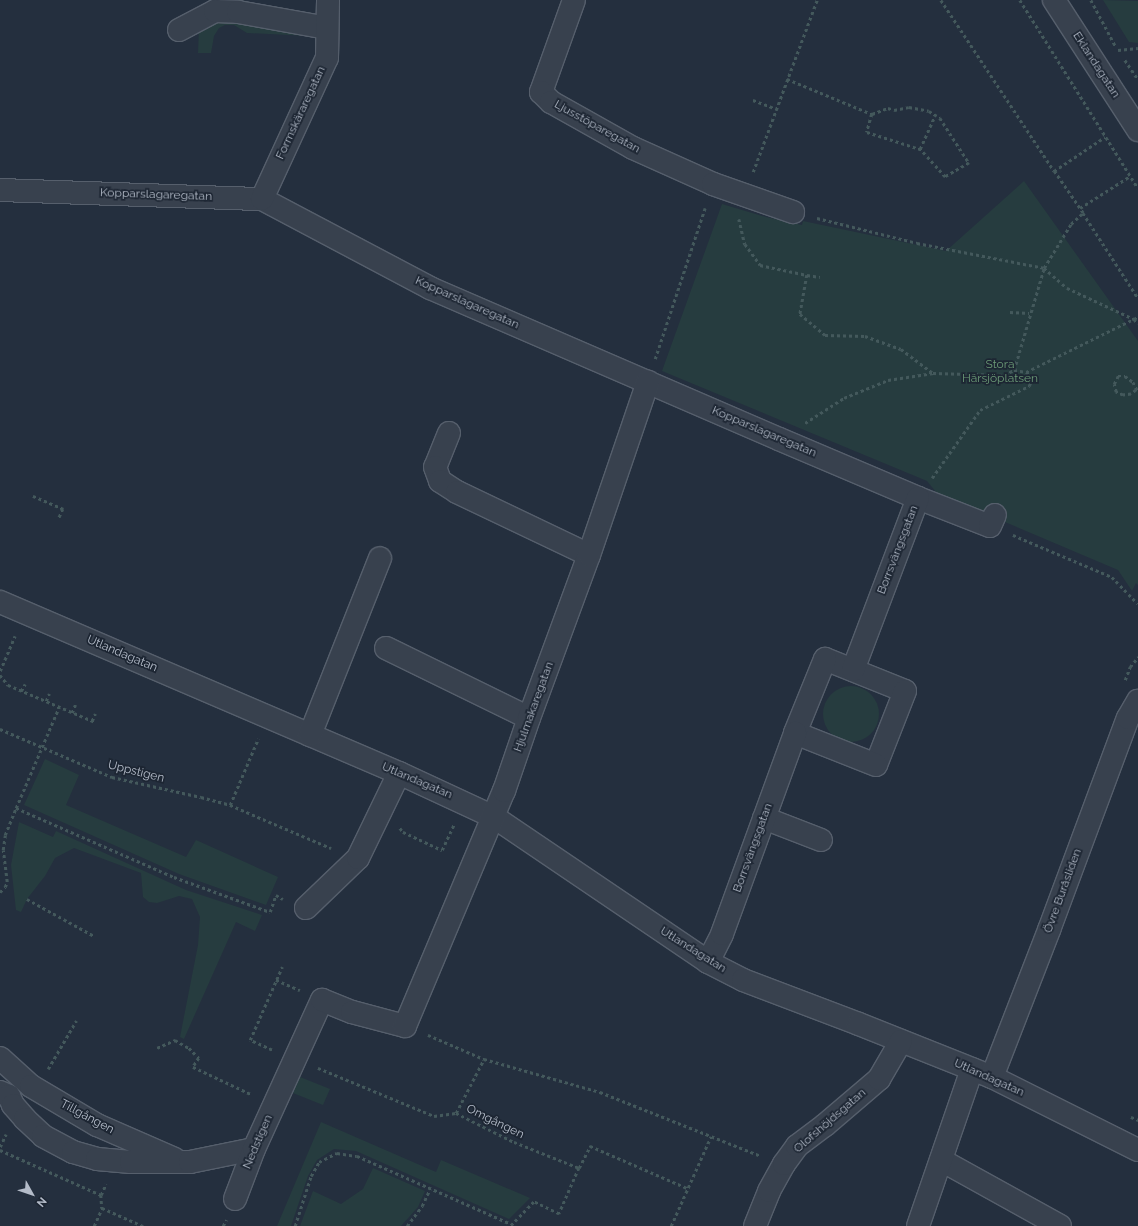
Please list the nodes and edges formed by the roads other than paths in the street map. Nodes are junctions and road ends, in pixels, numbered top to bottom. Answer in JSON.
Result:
{"nodes":[{"id":1,"x":328,"y":0,"type":"edge"},
{"id":2,"x":574,"y":0,"type":"edge"},
{"id":3,"x":1054,"y":0,"type":"edge"},
{"id":4,"x":327,"y":28,"type":"junction"},
{"id":5,"x":179,"y":30,"type":"dead end"},
{"id":6,"x":1138,"y":130,"type":"edge"},
{"id":7,"x":0,"y":190,"type":"edge"},
{"id":8,"x":262,"y":199,"type":"junction"},
{"id":9,"x":793,"y":212,"type":"road end"},
{"id":10,"x":648,"y":382,"type":"junction"},
{"id":11,"x":448,"y":433,"type":"dead end"},
{"id":12,"x":918,"y":498,"type":"junction"},
{"id":13,"x":992,"y":520,"type":"road end"},
{"id":14,"x":589,"y":555,"type":"junction"},
{"id":15,"x":380,"y":558,"type":"dead end"},
{"id":16,"x":0,"y":602,"type":"edge"},
{"id":17,"x":386,"y":648,"type":"dead end"},
{"id":18,"x":853,"y":670,"type":"junction"},
{"id":19,"x":1136,"y":703,"type":"edge"},
{"id":20,"x":529,"y":718,"type":"junction"},
{"id":21,"x":795,"y":733,"type":"junction"},
{"id":22,"x":310,"y":735,"type":"junction"},
{"id":23,"x":399,"y":773,"type":"junction"},
{"id":24,"x":494,"y":816,"type":"junction"},
{"id":25,"x":764,"y":818,"type":"junction"},
{"id":26,"x":820,"y":840,"type":"dead end"},
{"id":27,"x":297,"y":904,"type":"road end"},
{"id":28,"x":708,"y":962,"type":"junction"},
{"id":29,"x":405,"y":1026,"type":"joint"},
{"id":30,"x":901,"y":1041,"type":"junction"},
{"id":31,"x":0,"y":1058,"type":"edge"},
{"id":32,"x":982,"y":1073,"type":"junction"},
{"id":33,"x":4,"y":1094,"type":"edge"},
{"id":34,"x":254,"y":1149,"type":"junction"},
{"id":35,"x":1138,"y":1150,"type":"edge"},
{"id":36,"x":940,"y":1160,"type":"junction"},
{"id":37,"x":182,"y":1162,"type":"junction"},
{"id":38,"x":235,"y":1200,"type":"dead end"},
{"id":39,"x":756,"y":1226,"type":"edge"},
{"id":40,"x":918,"y":1226,"type":"edge"},
{"id":41,"x":1060,"y":1226,"type":"edge"}],
"edges":[{"from":1,"to":4,"type":"street","name":"Formskäraregatan"},
{"from":2,"to":9,"type":"street","name":"Ljusstöparegatan"},
{"from":3,"to":6,"type":"street","name":"Eklandagatan"},
{"from":4,"to":5,"type":"street"},
{"from":4,"to":8,"type":"street","name":"Formskäraregatan"},
{"from":7,"to":8,"type":"street","name":"Kopparslagaregatan"},
{"from":8,"to":10,"type":"street","name":"Kopparslagaregatan"},
{"from":10,"to":12,"type":"street","name":"Kopparslagaregatan"},
{"from":10,"to":14,"type":"street","name":"Hjulmakaregatan"},
{"from":11,"to":14,"type":"street"},
{"from":12,"to":13,"type":"street","name":"Kopparslagaregatan"},
{"from":12,"to":18,"type":"street","name":"Borrsvängsgatan"},
{"from":14,"to":20,"type":"street","name":"Hjulmakaregatan"},
{"from":15,"to":22,"type":"street"},
{"from":16,"to":22,"type":"street","name":"Utlandagatan"},
{"from":17,"to":20,"type":"street"},
{"from":18,"to":21,"type":"street","name":"Borrsvängsgatan"},
{"from":18,"to":21,"type":"street","name":"Borrsvängsgatan"},
{"from":19,"to":32,"type":"street","name":"Övre Buråsliden"},
{"from":20,"to":24,"type":"street","name":"Hjulmakaregatan"},
{"from":21,"to":25,"type":"street","name":"Borrsvängsgatan"},
{"from":22,"to":23,"type":"street","name":"Utlandagatan"},
{"from":23,"to":24,"type":"street","name":"Utlandagatan"},
{"from":23,"to":27,"type":"street"},
{"from":24,"to":28,"type":"street","name":"Utlandagatan"},
{"from":24,"to":29,"type":"street","name":"Hjulmakaregatan"},
{"from":25,"to":26,"type":"street"},
{"from":25,"to":28,"type":"street","name":"Borrsvängsgatan"},
{"from":28,"to":30,"type":"street","name":"Utlandagatan"},
{"from":29,"to":34,"type":"street","name":"Nedstigen"},
{"from":30,"to":32,"type":"street","name":"Utlandagatan"},
{"from":30,"to":39,"type":"street","name":"Olofshöjdsgatan"},
{"from":31,"to":37,"type":"street","name":"Tillgången"},
{"from":32,"to":35,"type":"street","name":"Utlandagatan"},
{"from":32,"to":36,"type":"street","name":"Övre Buråsliden"},
{"from":33,"to":37,"type":"street"},
{"from":34,"to":37,"type":"street"},
{"from":34,"to":38,"type":"street","name":"Nedstigen"},
{"from":36,"to":40,"type":"street","name":"Övre Buråsliden"},
{"from":36,"to":41,"type":"street"}]}
